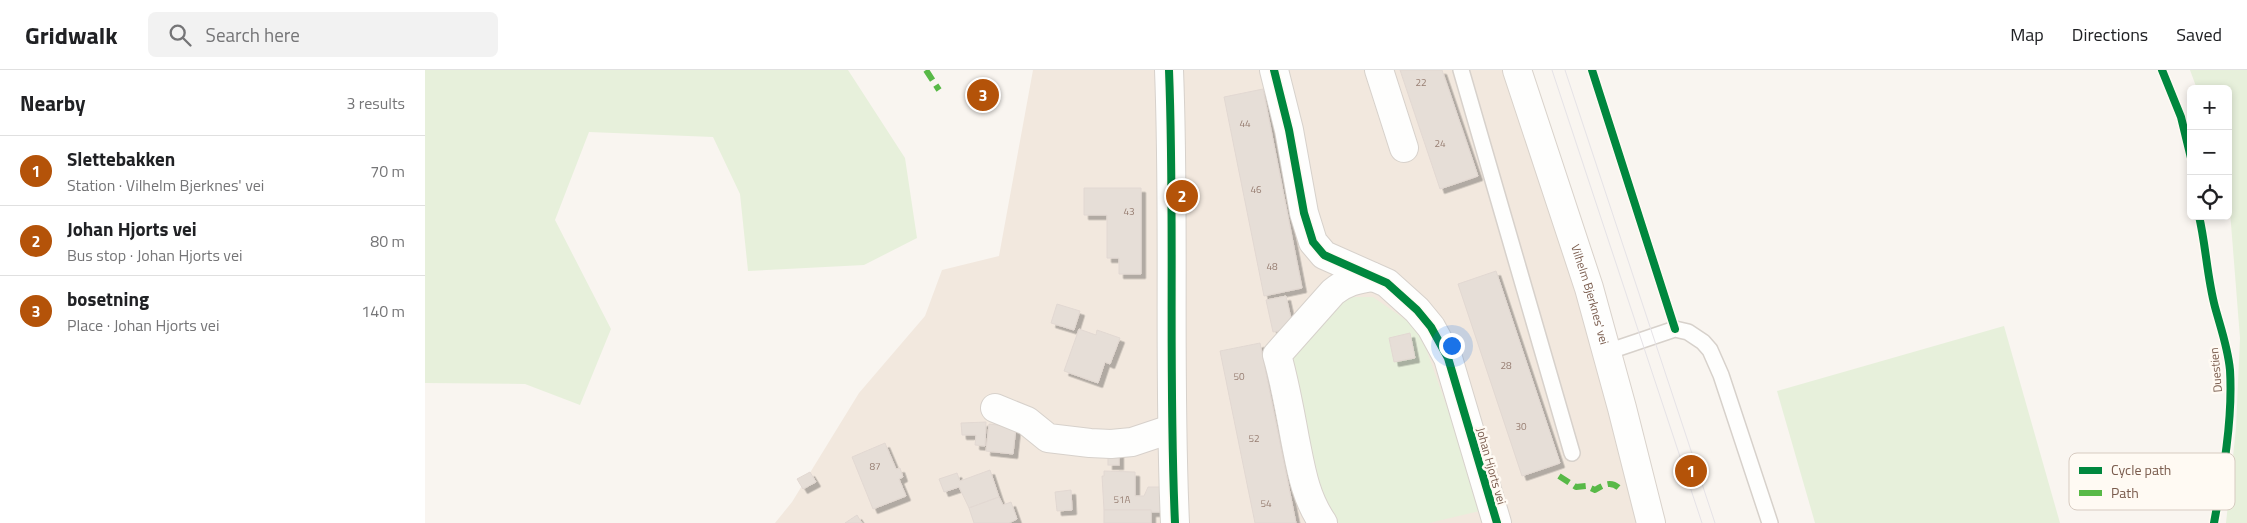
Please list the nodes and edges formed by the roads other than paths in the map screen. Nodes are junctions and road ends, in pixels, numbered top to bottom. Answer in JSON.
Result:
{"nodes":[{"id":1,"x":1169,"y":70,"type":"edge"},
{"id":2,"x":1274,"y":70,"type":"edge"},
{"id":3,"x":1379,"y":70,"type":"edge"},
{"id":4,"x":1461,"y":70,"type":"edge"},
{"id":5,"x":1517,"y":70,"type":"edge"},
{"id":6,"x":1405,"y":148,"type":"dead end"},
{"id":7,"x":1373,"y":277,"type":"junction"},
{"id":8,"x":1607,"y":352,"type":"junction"},
{"id":9,"x":995,"y":408,"type":"dead end"},
{"id":10,"x":1171,"y":429,"type":"junction"},
{"id":11,"x":1572,"y":453,"type":"dead end"},
{"id":12,"x":1175,"y":523,"type":"edge"},
{"id":13,"x":1323,"y":523,"type":"edge"},
{"id":14,"x":1497,"y":523,"type":"edge"},
{"id":15,"x":1651,"y":523,"type":"edge"},
{"id":16,"x":1770,"y":523,"type":"edge"}],
"edges":[{"from":1,"to":10,"type":"street"},
{"from":2,"to":7,"type":"street","name":"Johan Hjorts vei"},
{"from":3,"to":6,"type":"street"},
{"from":4,"to":11,"type":"lane"},
{"from":5,"to":8,"type":"street","name":"Vilhelm Bjerknes' vei"},
{"from":7,"to":13,"type":"street"},
{"from":7,"to":14,"type":"street","name":"Johan Hjorts vei"},
{"from":8,"to":15,"type":"street","name":"Vilhelm Bjerknes' vei"},
{"from":8,"to":16,"type":"lane"},
{"from":9,"to":10,"type":"street"},
{"from":10,"to":12,"type":"street"}]}
